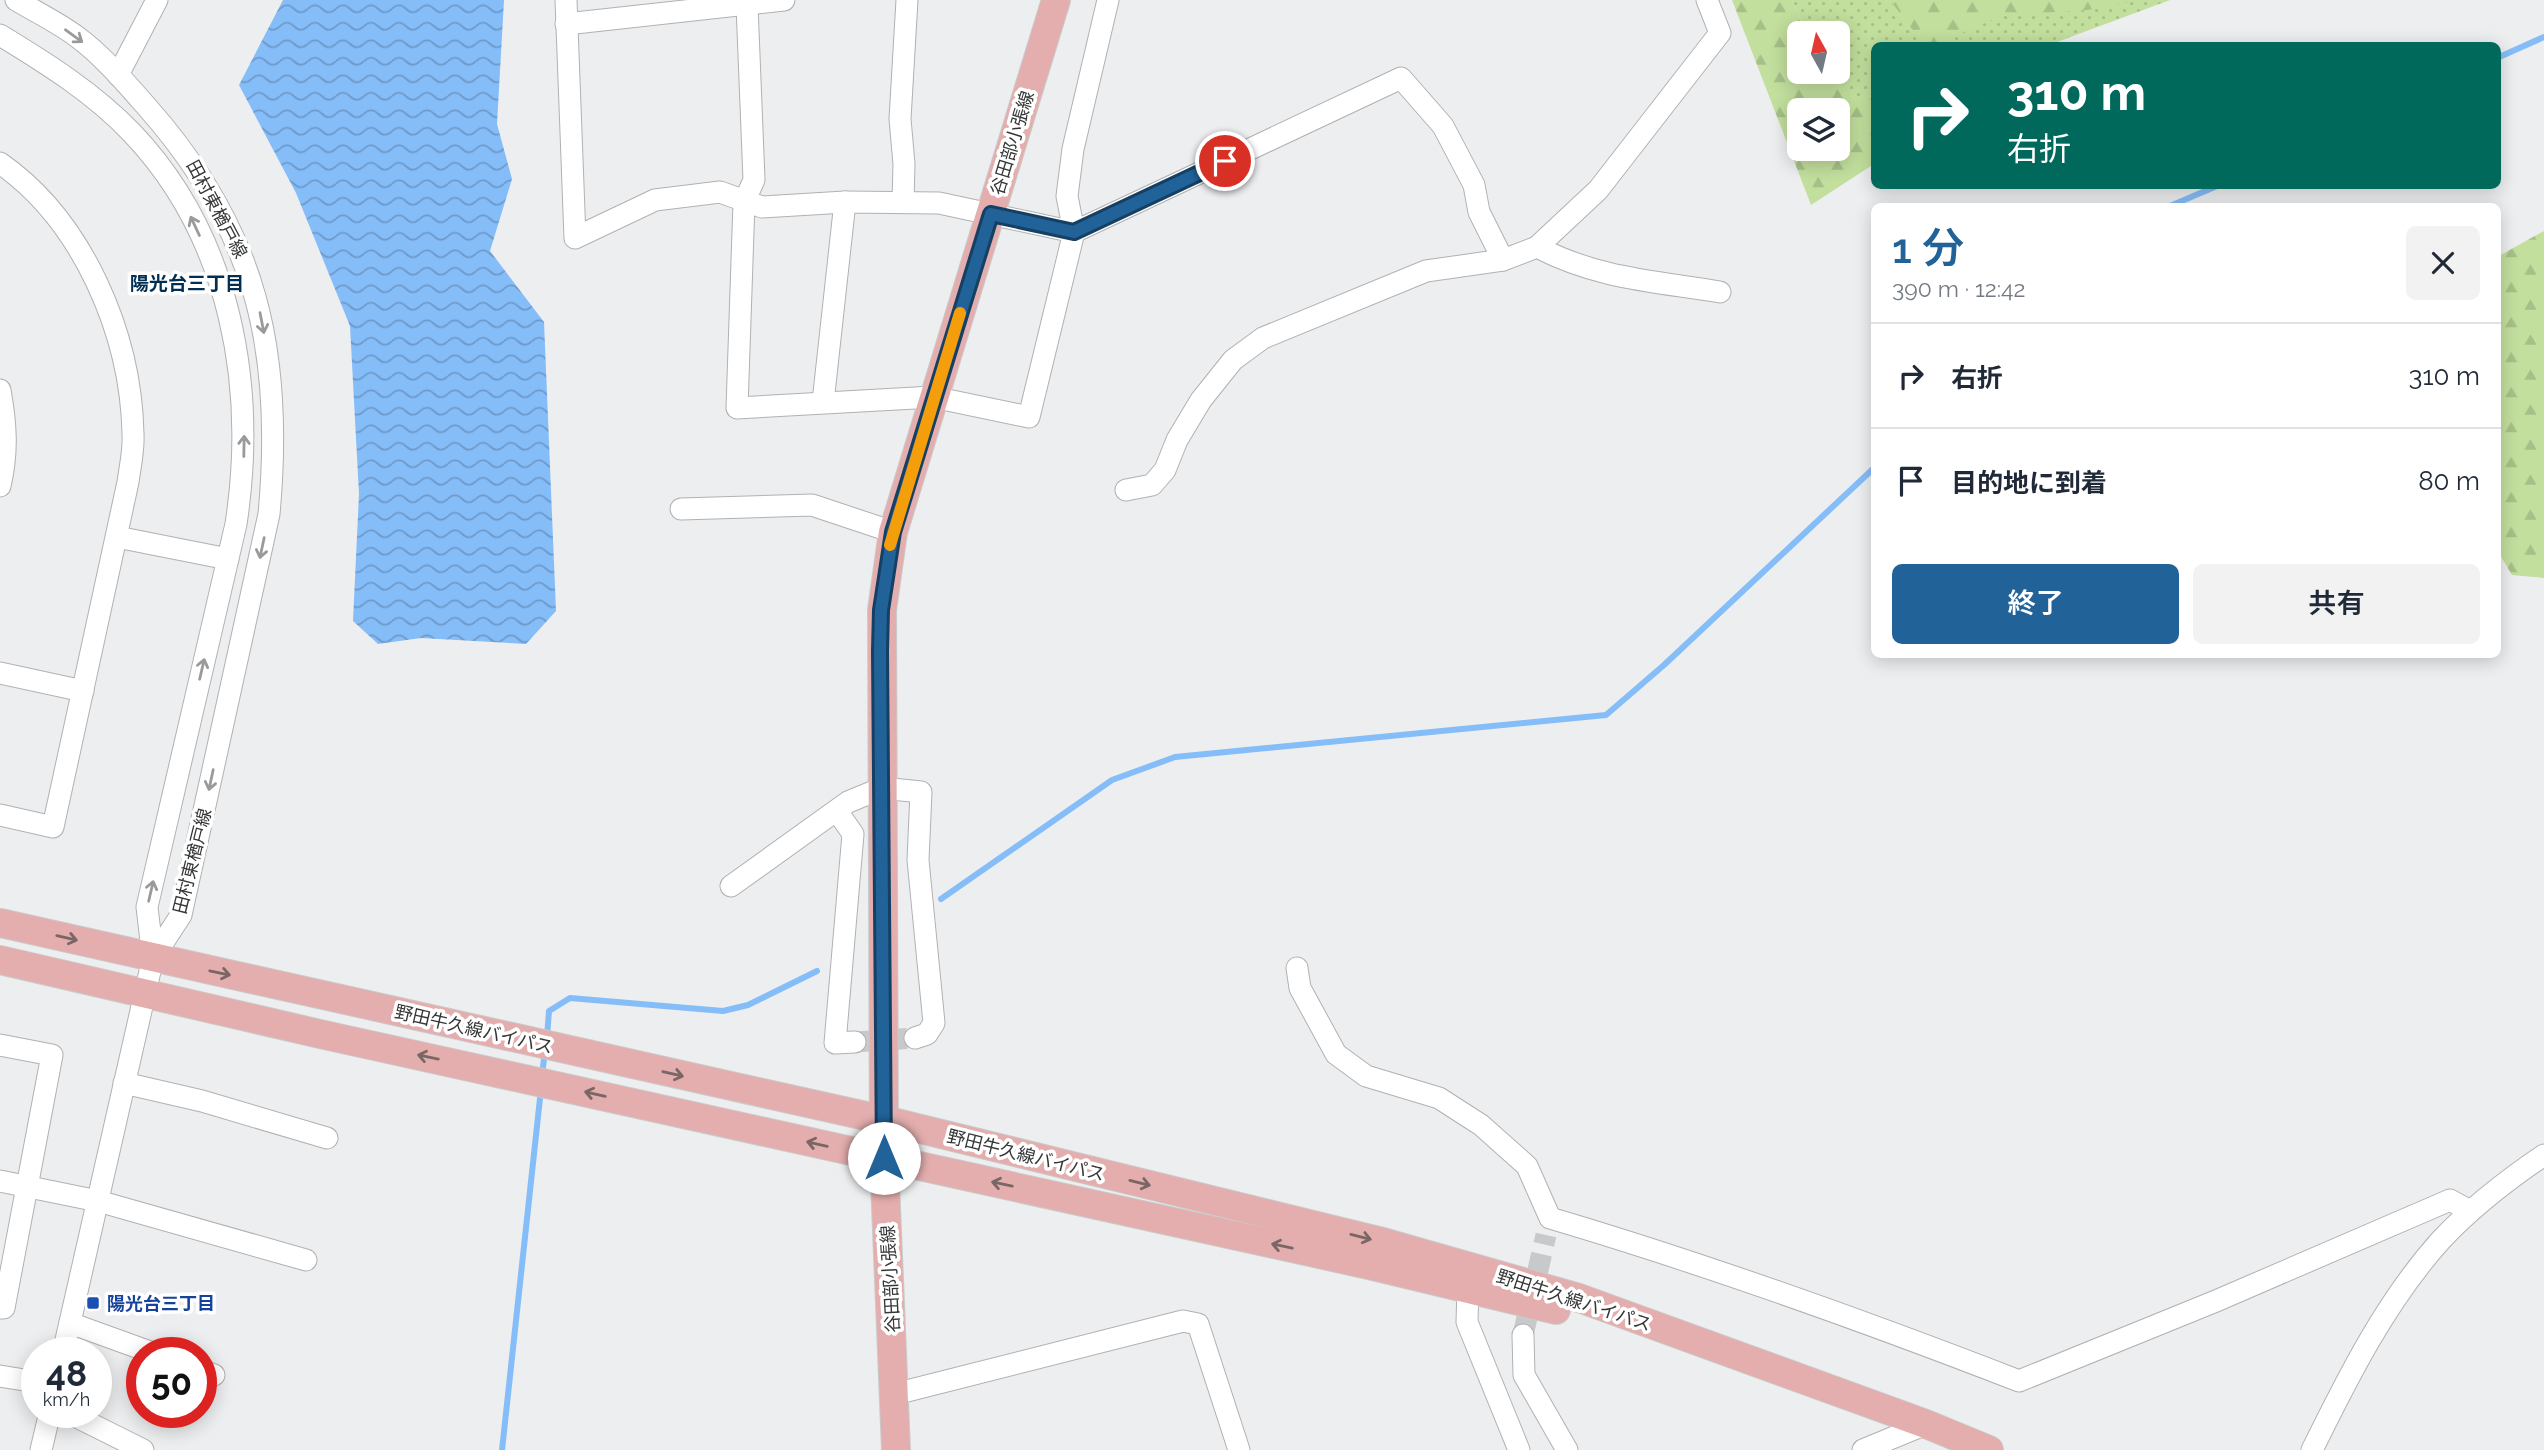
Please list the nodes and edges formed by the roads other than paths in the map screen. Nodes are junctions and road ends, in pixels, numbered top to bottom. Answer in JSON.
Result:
{"nodes":[{"id":1,"x":16,"y":0,"type":"edge"},
{"id":2,"x":157,"y":0,"type":"edge"},
{"id":3,"x":566,"y":0,"type":"edge"},
{"id":4,"x":785,"y":0,"type":"edge"},
{"id":5,"x":907,"y":0,"type":"edge"},
{"id":6,"x":1056,"y":0,"type":"edge"},
{"id":7,"x":1108,"y":0,"type":"edge"},
{"id":8,"x":1707,"y":0,"type":"edge"},
{"id":9,"x":747,"y":5,"type":"junction"},
{"id":10,"x":566,"y":24,"type":"junction"},
{"id":11,"x":0,"y":35,"type":"edge"},
{"id":12,"x":118,"y":75,"type":"junction"},
{"id":13,"x":0,"y":163,"type":"edge"},
{"id":14,"x":744,"y":202,"type":"junction"},
{"id":15,"x":845,"y":202,"type":"junction"},
{"id":16,"x":903,"y":202,"type":"junction"},
{"id":17,"x":991,"y":214,"type":"junction"},
{"id":18,"x":1074,"y":232,"type":"junction"},
{"id":19,"x":1537,"y":247,"type":"junction"},
{"id":20,"x":1503,"y":260,"type":"junction"},
{"id":21,"x":1720,"y":292,"type":"dead end"},
{"id":22,"x":0,"y":390,"type":"edge"},
{"id":23,"x":933,"y":397,"type":"junction"},
{"id":24,"x":823,"y":402,"type":"junction"},
{"id":25,"x":0,"y":486,"type":"edge"},
{"id":26,"x":1126,"y":490,"type":"dead end"},
{"id":27,"x":681,"y":509,"type":"dead end"},
{"id":28,"x":893,"y":532,"type":"junction"},
{"id":29,"x":117,"y":537,"type":"junction"},
{"id":30,"x":228,"y":559,"type":"junction"},
{"id":31,"x":0,"y":673,"type":"edge"},
{"id":32,"x":83,"y":691,"type":"junction"},
{"id":33,"x":882,"y":788,"type":"junction"},
{"id":34,"x":837,"y":811,"type":"junction"},
{"id":35,"x":0,"y":815,"type":"edge"},
{"id":36,"x":731,"y":886,"type":"dead end"},
{"id":37,"x":0,"y":923,"type":"edge"},
{"id":38,"x":153,"y":958,"type":"junction"},
{"id":39,"x":0,"y":960,"type":"edge"},
{"id":40,"x":1297,"y":968,"type":"dead end"},
{"id":41,"x":145,"y":992,"type":"junction"},
{"id":42,"x":915,"y":1038,"type":"dead end"},
{"id":43,"x":855,"y":1042,"type":"tunnel mouth"},
{"id":44,"x":0,"y":1045,"type":"edge"},
{"id":45,"x":124,"y":1083,"type":"junction"},
{"id":46,"x":884,"y":1120,"type":"junction"},
{"id":47,"x":327,"y":1138,"type":"dead end"},
{"id":48,"x":2544,"y":1154,"type":"edge"},
{"id":49,"x":884,"y":1158,"type":"junction"},
{"id":50,"x":0,"y":1181,"type":"edge"},
{"id":51,"x":25,"y":1186,"type":"junction"},
{"id":52,"x":98,"y":1201,"type":"junction"},
{"id":53,"x":2470,"y":1211,"type":"junction"},
{"id":54,"x":306,"y":1260,"type":"dead end"},
{"id":55,"x":1468,"y":1288,"type":"junction"},
{"id":56,"x":0,"y":1308,"type":"edge"},
{"id":57,"x":70,"y":1322,"type":"junction"},
{"id":58,"x":1523,"y":1335,"type":"tunnel mouth"},
{"id":59,"x":67,"y":1337,"type":"edge"},
{"id":60,"x":126,"y":1343,"type":"edge"},
{"id":61,"x":0,"y":1376,"type":"edge"},
{"id":62,"x":1795,"y":1377,"type":"junction"},
{"id":63,"x":21,"y":1379,"type":"edge"},
{"id":64,"x":895,"y":1394,"type":"junction"},
{"id":65,"x":1926,"y":1424,"type":"junction"},
{"id":66,"x":46,"y":1428,"type":"edge"},
{"id":67,"x":99,"y":1428,"type":"edge"},
{"id":68,"x":41,"y":1450,"type":"edge"},
{"id":69,"x":143,"y":1450,"type":"edge"},
{"id":70,"x":897,"y":1450,"type":"edge"},
{"id":71,"x":1239,"y":1450,"type":"edge"},
{"id":72,"x":1519,"y":1450,"type":"edge"},
{"id":73,"x":1567,"y":1450,"type":"edge"},
{"id":74,"x":1863,"y":1450,"type":"edge"},
{"id":75,"x":1989,"y":1450,"type":"edge"},
{"id":76,"x":2312,"y":1450,"type":"edge"}],
"edges":[{"from":1,"to":12,"type":"street","name":"田村東楢戸線","one_way":true},
{"from":2,"to":12,"type":"street"},
{"from":3,"to":10,"type":"street"},
{"from":4,"to":9,"type":"street"},
{"from":5,"to":16,"type":"street"},
{"from":6,"to":17,"type":"main road","name":"谷田部小張線"},
{"from":7,"to":18,"type":"street"},
{"from":8,"to":19,"type":"street"},
{"from":9,"to":10,"type":"street"},
{"from":9,"to":14,"type":"street"},
{"from":10,"to":14,"type":"street"},
{"from":30,"to":11,"type":"street","name":"田村東楢戸線","one_way":true},
{"from":12,"to":38,"type":"street","name":"田村東楢戸線","one_way":true},
{"from":13,"to":29,"type":"street"},
{"from":14,"to":15,"type":"street"},
{"from":14,"to":24,"type":"street"},
{"from":15,"to":16,"type":"street"},
{"from":15,"to":24,"type":"street"},
{"from":16,"to":17,"type":"street"},
{"from":17,"to":18,"type":"street"},
{"from":17,"to":23,"type":"main road","name":"谷田部小張線"},
{"from":18,"to":20,"type":"street"},
{"from":18,"to":23,"type":"street"},
{"from":19,"to":20,"type":"street"},
{"from":19,"to":21,"type":"street"},
{"from":20,"to":26,"type":"street"},
{"from":22,"to":25,"type":"street"},
{"from":23,"to":24,"type":"street"},
{"from":23,"to":28,"type":"main road","name":"谷田部小張線"},
{"from":27,"to":28,"type":"street"},
{"from":28,"to":33,"type":"main road","name":"谷田部小張線"},
{"from":29,"to":30,"type":"street"},
{"from":29,"to":32,"type":"street"},
{"from":38,"to":30,"type":"street","name":"田村東楢戸線","one_way":true},
{"from":31,"to":32,"type":"street"},
{"from":32,"to":35,"type":"street"},
{"from":33,"to":34,"type":"street"},
{"from":33,"to":42,"type":"street"},
{"from":33,"to":46,"type":"main road","name":"谷田部小張線"},
{"from":34,"to":36,"type":"street"},
{"from":34,"to":43,"type":"street"},
{"from":37,"to":38,"type":"main road","name":"野田牛久線バイパス","one_way":true},
{"from":38,"to":41,"type":"street"},
{"from":38,"to":46,"type":"main road","name":"野田牛久線バイパス","one_way":true},
{"from":39,"to":41,"type":"main road","name":"野田牛久線バイパス"},
{"from":40,"to":53,"type":"street"},
{"from":41,"to":45,"type":"street"},
{"from":49,"to":41,"type":"main road","name":"野田牛久線バイパス","one_way":true},
{"from":44,"to":51,"type":"street"},
{"from":45,"to":47,"type":"street"},
{"from":45,"to":52,"type":"street"},
{"from":46,"to":49,"type":"main road","name":"谷田部小張線"},
{"from":46,"to":62,"type":"main road","name":"野田牛久線バイパス","one_way":true},
{"from":48,"to":53,"type":"street"},
{"from":55,"to":49,"type":"main road","name":"野田牛久線バイパス","one_way":true},
{"from":49,"to":64,"type":"main road","name":"谷田部小張線"},
{"from":50,"to":51,"type":"street"},
{"from":51,"to":52,"type":"street"},
{"from":51,"to":56,"type":"street"},
{"from":52,"to":54,"type":"street"},
{"from":52,"to":57,"type":"street"},
{"from":53,"to":76,"type":"street"},
{"from":55,"to":62,"type":"main road","name":"野田牛久線バイパス"},
{"from":55,"to":72,"type":"street"},
{"from":57,"to":59,"type":"street"},
{"from":57,"to":60,"type":"street"},
{"from":58,"to":73,"type":"street"},
{"from":61,"to":63,"type":"street"},
{"from":62,"to":65,"type":"main road","name":"野田牛久線バイパス"},
{"from":64,"to":70,"type":"main road","name":"谷田部小張線"},
{"from":64,"to":71,"type":"street"},
{"from":65,"to":74,"type":"street"},
{"from":65,"to":75,"type":"main road","name":"野田牛久線バイパス"},
{"from":66,"to":68,"type":"street"},
{"from":67,"to":69,"type":"street"}]}
